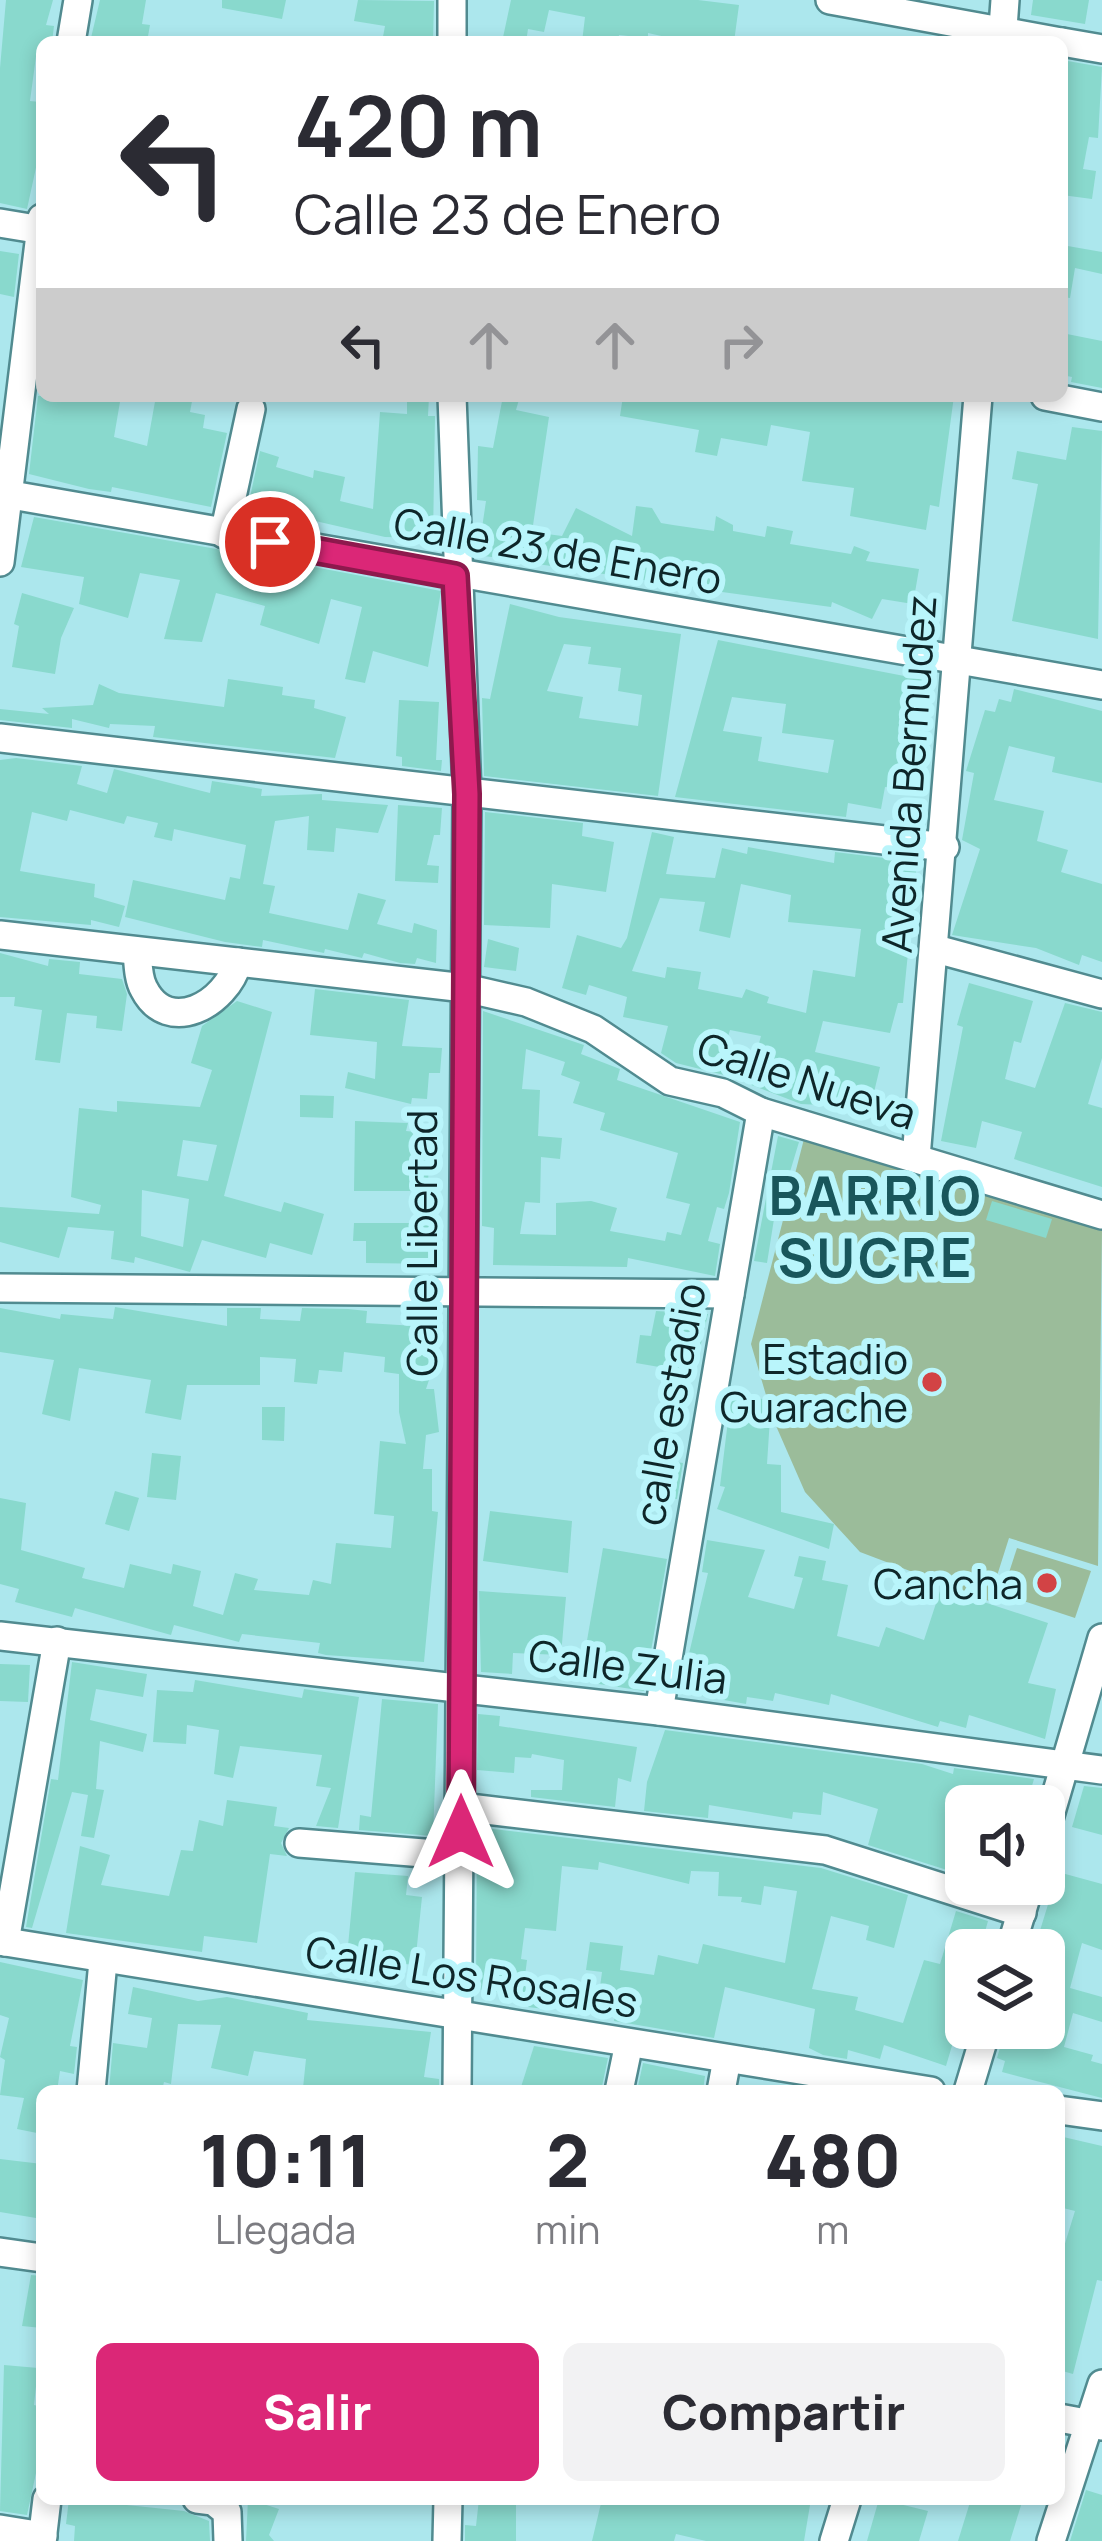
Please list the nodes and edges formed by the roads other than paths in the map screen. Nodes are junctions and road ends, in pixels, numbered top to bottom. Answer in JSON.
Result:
{"nodes":[{"id":1,"x":78,"y":0,"type":"edge"},
{"id":2,"x":452,"y":0,"type":"edge"},
{"id":3,"x":830,"y":0,"type":"edge"},
{"id":4,"x":1005,"y":0,"type":"edge"},
{"id":5,"x":1016,"y":0,"type":"edge"},
{"id":6,"x":890,"y":5,"type":"edge"},
{"id":7,"x":72,"y":36,"type":"edge"},
{"id":8,"x":452,"y":36,"type":"edge"},
{"id":9,"x":1001,"y":36,"type":"edge"},
{"id":10,"x":1008,"y":36,"type":"edge"},
{"id":11,"x":1008,"y":36,"type":"edge"},
{"id":12,"x":1068,"y":43,"type":"edge"},
{"id":13,"x":1102,"y":49,"type":"edge"},
{"id":14,"x":0,"y":224,"type":"edge"},
{"id":15,"x":36,"y":226,"type":"edge"},
{"id":16,"x":36,"y":262,"type":"edge"},
{"id":17,"x":1068,"y":400,"type":"edge"},
{"id":18,"x":452,"y":402,"type":"edge"},
{"id":19,"x":978,"y":402,"type":"edge"},
{"id":20,"x":1102,"y":407,"type":"edge"},
{"id":21,"x":251,"y":409,"type":"dead end"},
{"id":22,"x":4,"y":494,"type":"edge"},
{"id":23,"x":224,"y":534,"type":"junction"},
{"id":24,"x":0,"y":562,"type":"edge"},
{"id":25,"x":455,"y":576,"type":"junction"},
{"id":26,"x":959,"y":662,"type":"junction"},
{"id":27,"x":1102,"y":686,"type":"edge"},
{"id":28,"x":0,"y":738,"type":"edge"},
{"id":29,"x":467,"y":794,"type":"junction"},
{"id":30,"x":946,"y":847,"type":"junction"},
{"id":31,"x":0,"y":935,"type":"edge"},
{"id":32,"x":937,"y":949,"type":"junction"},
{"id":33,"x":137,"y":950,"type":"junction"},
{"id":34,"x":238,"y":962,"type":"junction"},
{"id":35,"x":465,"y":988,"type":"junction"},
{"id":36,"x":1102,"y":994,"type":"edge"},
{"id":37,"x":761,"y":1112,"type":"junction"},
{"id":38,"x":916,"y":1158,"type":"junction"},
{"id":39,"x":1102,"y":1215,"type":"edge"},
{"id":40,"x":0,"y":1288,"type":"edge"},
{"id":41,"x":463,"y":1292,"type":"junction"},
{"id":42,"x":730,"y":1294,"type":"junction"},
{"id":43,"x":0,"y":1636,"type":"edge"},
{"id":44,"x":1102,"y":1638,"type":"edge"},
{"id":45,"x":57,"y":1641,"type":"junction"},
{"id":46,"x":462,"y":1688,"type":"junction"},
{"id":47,"x":659,"y":1711,"type":"junction"},
{"id":48,"x":1064,"y":1766,"type":"junction"},
{"id":49,"x":1102,"y":1770,"type":"edge"},
{"id":50,"x":1059,"y":1785,"type":"edge"},
{"id":51,"x":461,"y":1807,"type":"junction"},
{"id":52,"x":299,"y":1843,"type":"dead end"},
{"id":53,"x":461,"y":1856,"type":"junction"},
{"id":54,"x":1024,"y":1905,"type":"edge"},
{"id":55,"x":1022,"y":1912,"type":"junction"},
{"id":56,"x":1017,"y":1929,"type":"edge"},
{"id":57,"x":2,"y":1941,"type":"edge"},
{"id":58,"x":104,"y":1961,"type":"junction"},
{"id":59,"x":460,"y":2016,"type":"junction"},
{"id":60,"x":629,"y":2043,"type":"junction"},
{"id":61,"x":981,"y":2049,"type":"edge"},
{"id":62,"x":727,"y":2059,"type":"junction"},
{"id":63,"x":92,"y":2085,"type":"edge"},
{"id":64,"x":458,"y":2085,"type":"edge"},
{"id":65,"x":620,"y":2085,"type":"edge"},
{"id":66,"x":722,"y":2085,"type":"edge"},
{"id":67,"x":893,"y":2085,"type":"edge"},
{"id":68,"x":970,"y":2085,"type":"edge"},
{"id":69,"x":1065,"y":2111,"type":"edge"},
{"id":70,"x":1102,"y":2116,"type":"edge"},
{"id":71,"x":0,"y":2252,"type":"edge"},
{"id":72,"x":36,"y":2257,"type":"edge"},
{"id":73,"x":1102,"y":2384,"type":"edge"},
{"id":74,"x":1065,"y":2420,"type":"edge"},
{"id":75,"x":1096,"y":2424,"type":"edge"},
{"id":76,"x":46,"y":2505,"type":"edge"},
{"id":77,"x":218,"y":2505,"type":"edge"},
{"id":78,"x":448,"y":2505,"type":"edge"},
{"id":79,"x":845,"y":2505,"type":"edge"},
{"id":80,"x":1065,"y":2505,"type":"edge"},
{"id":81,"x":1065,"y":2505,"type":"edge"},
{"id":82,"x":0,"y":2529,"type":"edge"},
{"id":83,"x":42,"y":2539,"type":"edge"},
{"id":84,"x":228,"y":2541,"type":"edge"},
{"id":85,"x":447,"y":2541,"type":"edge"},
{"id":86,"x":834,"y":2541,"type":"edge"},
{"id":87,"x":1051,"y":2541,"type":"edge"}],
"edges":[{"from":1,"to":7,"type":"street"},
{"from":2,"to":8,"type":"street"},
{"from":3,"to":6,"type":"street"},
{"from":4,"to":10,"type":"street"},
{"from":5,"to":11,"type":"street"},
{"from":6,"to":9,"type":"street"},
{"from":12,"to":13,"type":"street"},
{"from":14,"to":15,"type":"street"},
{"from":16,"to":22,"type":"street"},
{"from":17,"to":20,"type":"street"},
{"from":18,"to":25,"type":"street","name":"Calle Libertad"},
{"from":19,"to":26,"type":"street","name":"Avenida Bermudez"},
{"from":21,"to":23,"type":"street"},
{"from":22,"to":23,"type":"street","name":"Calle 23 de Enero"},
{"from":22,"to":24,"type":"street"},
{"from":23,"to":25,"type":"street","name":"Calle 23 de Enero"},
{"from":25,"to":26,"type":"street","name":"Calle 23 de Enero"},
{"from":25,"to":29,"type":"street","name":"Calle Libertad"},
{"from":26,"to":27,"type":"street","name":"Calle 23 de Enero"},
{"from":26,"to":30,"type":"street","name":"Avenida Bermudez"},
{"from":28,"to":29,"type":"street"},
{"from":29,"to":30,"type":"street"},
{"from":29,"to":35,"type":"street","name":"Calle Libertad"},
{"from":30,"to":32,"type":"street","name":"Avenida Bermudez"},
{"from":31,"to":33,"type":"street","name":"Calle Nueva"},
{"from":32,"to":36,"type":"street"},
{"from":32,"to":38,"type":"street","name":"Avenida Bermudez"},
{"from":33,"to":34,"type":"street","name":"Calle Nueva"},
{"from":33,"to":34,"type":"street"},
{"from":34,"to":35,"type":"street","name":"Calle Nueva"},
{"from":35,"to":37,"type":"street","name":"Calle Nueva"},
{"from":35,"to":41,"type":"street","name":"Calle Libertad"},
{"from":37,"to":38,"type":"street","name":"Calle Nueva"},
{"from":37,"to":42,"type":"street","name":"calle estadio"},
{"from":38,"to":39,"type":"street","name":"Calle Nueva"},
{"from":40,"to":41,"type":"street"},
{"from":41,"to":42,"type":"street"},
{"from":41,"to":46,"type":"street","name":"Calle Libertad"},
{"from":42,"to":47,"type":"street","name":"calle estadio"},
{"from":43,"to":45,"type":"street","name":"Calle Zulia"},
{"from":44,"to":48,"type":"street"},
{"from":45,"to":46,"type":"street","name":"Calle Zulia"},
{"from":45,"to":57,"type":"street"},
{"from":46,"to":47,"type":"street","name":"Calle Zulia"},
{"from":46,"to":51,"type":"street","name":"Calle Libertad"},
{"from":47,"to":48,"type":"street","name":"Calle Zulia"},
{"from":48,"to":49,"type":"street","name":"Calle Zulia"},
{"from":48,"to":50,"type":"street"},
{"from":51,"to":53,"type":"street","name":"Calle Libertad"},
{"from":51,"to":55,"type":"street"},
{"from":52,"to":53,"type":"street"},
{"from":53,"to":59,"type":"street","name":"Calle Libertad"},
{"from":54,"to":55,"type":"street"},
{"from":55,"to":56,"type":"street"},
{"from":57,"to":58,"type":"street","name":"Calle Los Rosales"},
{"from":58,"to":59,"type":"street","name":"Calle Los Rosales"},
{"from":58,"to":63,"type":"street"},
{"from":59,"to":60,"type":"street","name":"Calle Los Rosales"},
{"from":59,"to":64,"type":"street","name":"Calle Libertad"},
{"from":60,"to":62,"type":"street","name":"Calle Los Rosales"},
{"from":60,"to":65,"type":"street"},
{"from":61,"to":68,"type":"street"},
{"from":62,"to":66,"type":"street"},
{"from":62,"to":67,"type":"street","name":"Calle Los Rosales"},
{"from":69,"to":70,"type":"street"},
{"from":71,"to":72,"type":"street"},
{"from":73,"to":75,"type":"street"},
{"from":74,"to":75,"type":"street"},
{"from":75,"to":80,"type":"street"},
{"from":76,"to":83,"type":"street"},
{"from":77,"to":84,"type":"street"},
{"from":78,"to":85,"type":"street"},
{"from":79,"to":86,"type":"street"},
{"from":81,"to":87,"type":"street"},
{"from":82,"to":83,"type":"street"}]}
